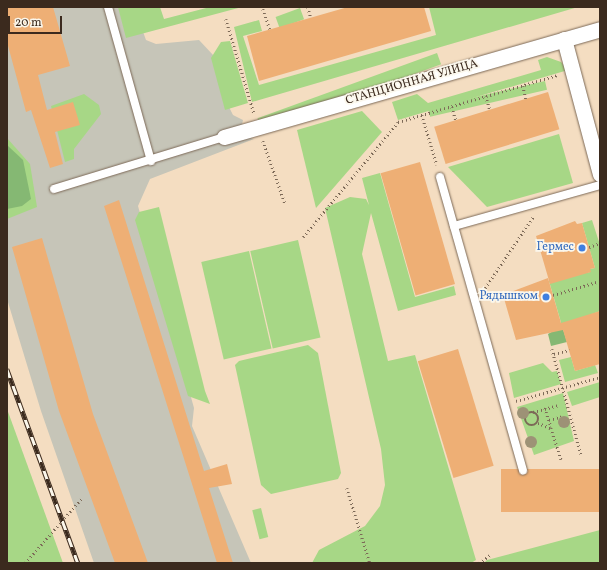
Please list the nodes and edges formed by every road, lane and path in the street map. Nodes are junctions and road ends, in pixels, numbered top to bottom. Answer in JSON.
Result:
{"nodes":[{"id":1,"x":108,"y":7,"type":"edge"},
{"id":2,"x":308,"y":7,"type":"edge"},
{"id":3,"x":264,"y":9,"type":"dead end"},
{"id":4,"x":311,"y":18,"type":"dead end"},
{"id":5,"x":226,"y":19,"type":"dead end"},
{"id":6,"x":270,"y":29,"type":"dead end"},
{"id":7,"x":600,"y":29,"type":"edge"},
{"id":8,"x":564,"y":40,"type":"junction"},
{"id":9,"x":572,"y":71,"type":"junction"},
{"id":10,"x":523,"y":86,"type":"junction"},
{"id":11,"x":486,"y":96,"type":"junction"},
{"id":12,"x":526,"y":98,"type":"dead end"},
{"id":13,"x":251,"y":105,"type":"dead end"},
{"id":14,"x":452,"y":107,"type":"junction"},
{"id":15,"x":490,"y":110,"type":"dead end"},
{"id":16,"x":422,"y":115,"type":"junction"},
{"id":17,"x":456,"y":120,"type":"dead end"},
{"id":18,"x":224,"y":137,"type":"joint"},
{"id":19,"x":263,"y":141,"type":"dead end"},
{"id":20,"x":151,"y":161,"type":"junction"},
{"id":21,"x":600,"y":174,"type":"edge"},
{"id":22,"x":440,"y":177,"type":"joint"},
{"id":23,"x":600,"y":185,"type":"edge"},
{"id":24,"x":54,"y":189,"type":"dead end"},
{"id":25,"x":544,"y":200,"type":"junction"},
{"id":26,"x":285,"y":203,"type":"dead end"},
{"id":27,"x":454,"y":226,"type":"junction"},
{"id":28,"x":303,"y":237,"type":"dead end"},
{"id":29,"x":600,"y":243,"type":"edge"},
{"id":30,"x":589,"y":247,"type":"dead end"},
{"id":31,"x":600,"y":281,"type":"edge"},
{"id":32,"x":553,"y":295,"type":"dead end"},
{"id":33,"x":476,"y":301,"type":"junction"},
{"id":34,"x":552,"y":349,"type":"dead end"},
{"id":35,"x":569,"y":350,"type":"dead end"},
{"id":36,"x":554,"y":354,"type":"junction"},
{"id":37,"x":600,"y":377,"type":"edge"},
{"id":38,"x":563,"y":387,"type":"junction"},
{"id":39,"x":505,"y":404,"type":"junction"},
{"id":40,"x":559,"y":404,"type":"dead end"},
{"id":41,"x":545,"y":408,"type":"junction"},
{"id":42,"x":531,"y":412,"type":"junction"},
{"id":43,"x":563,"y":416,"type":"dead end"},
{"id":44,"x":549,"y":420,"type":"junction"},
{"id":45,"x":538,"y":422,"type":"junction"},
{"id":46,"x":551,"y":428,"type":"junction"},
{"id":47,"x":581,"y":454,"type":"dead end"},
{"id":48,"x":561,"y":459,"type":"dead end"},
{"id":49,"x":523,"y":470,"type":"dead end"},
{"id":50,"x":347,"y":488,"type":"dead end"},
{"id":51,"x":81,"y":499,"type":"dead end"},
{"id":52,"x":490,"y":555,"type":"dead end"},
{"id":53,"x":25,"y":563,"type":"edge"},
{"id":54,"x":370,"y":563,"type":"edge"},
{"id":55,"x":479,"y":563,"type":"edge"}],
"edges":[{"from":1,"to":20,"type":"lane"},
{"from":2,"to":4,"type":"path"},
{"from":3,"to":6,"type":"path"},
{"from":5,"to":13,"type":"path"},
{"from":7,"to":8,"type":"street","name":"СТАНЦИОННАЯ УЛИЦА"},
{"from":8,"to":9,"type":"street"},
{"from":8,"to":18,"type":"street","name":"СТАНЦИОННАЯ УЛИЦА"},
{"from":9,"to":10,"type":"path"},
{"from":9,"to":21,"type":"street"},
{"from":10,"to":11,"type":"path"},
{"from":10,"to":12,"type":"path"},
{"from":11,"to":14,"type":"path"},
{"from":11,"to":15,"type":"path"},
{"from":14,"to":16,"type":"path"},
{"from":14,"to":17,"type":"path"},
{"from":16,"to":22,"type":"path"},
{"from":16,"to":28,"type":"path"},
{"from":18,"to":20,"type":"lane"},
{"from":19,"to":26,"type":"path"},
{"from":20,"to":24,"type":"lane"},
{"from":22,"to":27,"type":"lane"},
{"from":23,"to":25,"type":"lane"},
{"from":25,"to":27,"type":"lane"},
{"from":25,"to":33,"type":"path"},
{"from":27,"to":33,"type":"lane"},
{"from":29,"to":30,"type":"path"},
{"from":31,"to":32,"type":"path"},
{"from":33,"to":39,"type":"lane"},
{"from":34,"to":36,"type":"path"},
{"from":35,"to":36,"type":"path"},
{"from":36,"to":38,"type":"path"},
{"from":37,"to":38,"type":"path"},
{"from":38,"to":39,"type":"path"},
{"from":38,"to":47,"type":"path"},
{"from":39,"to":49,"type":"lane"},
{"from":40,"to":41,"type":"path"},
{"from":41,"to":42,"type":"path"},
{"from":41,"to":44,"type":"path"},
{"from":42,"to":45,"type":"path"},
{"from":42,"to":45,"type":"path"},
{"from":43,"to":44,"type":"path"},
{"from":44,"to":46,"type":"path"},
{"from":45,"to":46,"type":"path"},
{"from":46,"to":48,"type":"path"},
{"from":50,"to":54,"type":"path"},
{"from":51,"to":53,"type":"path"},
{"from":52,"to":55,"type":"path"}]}
